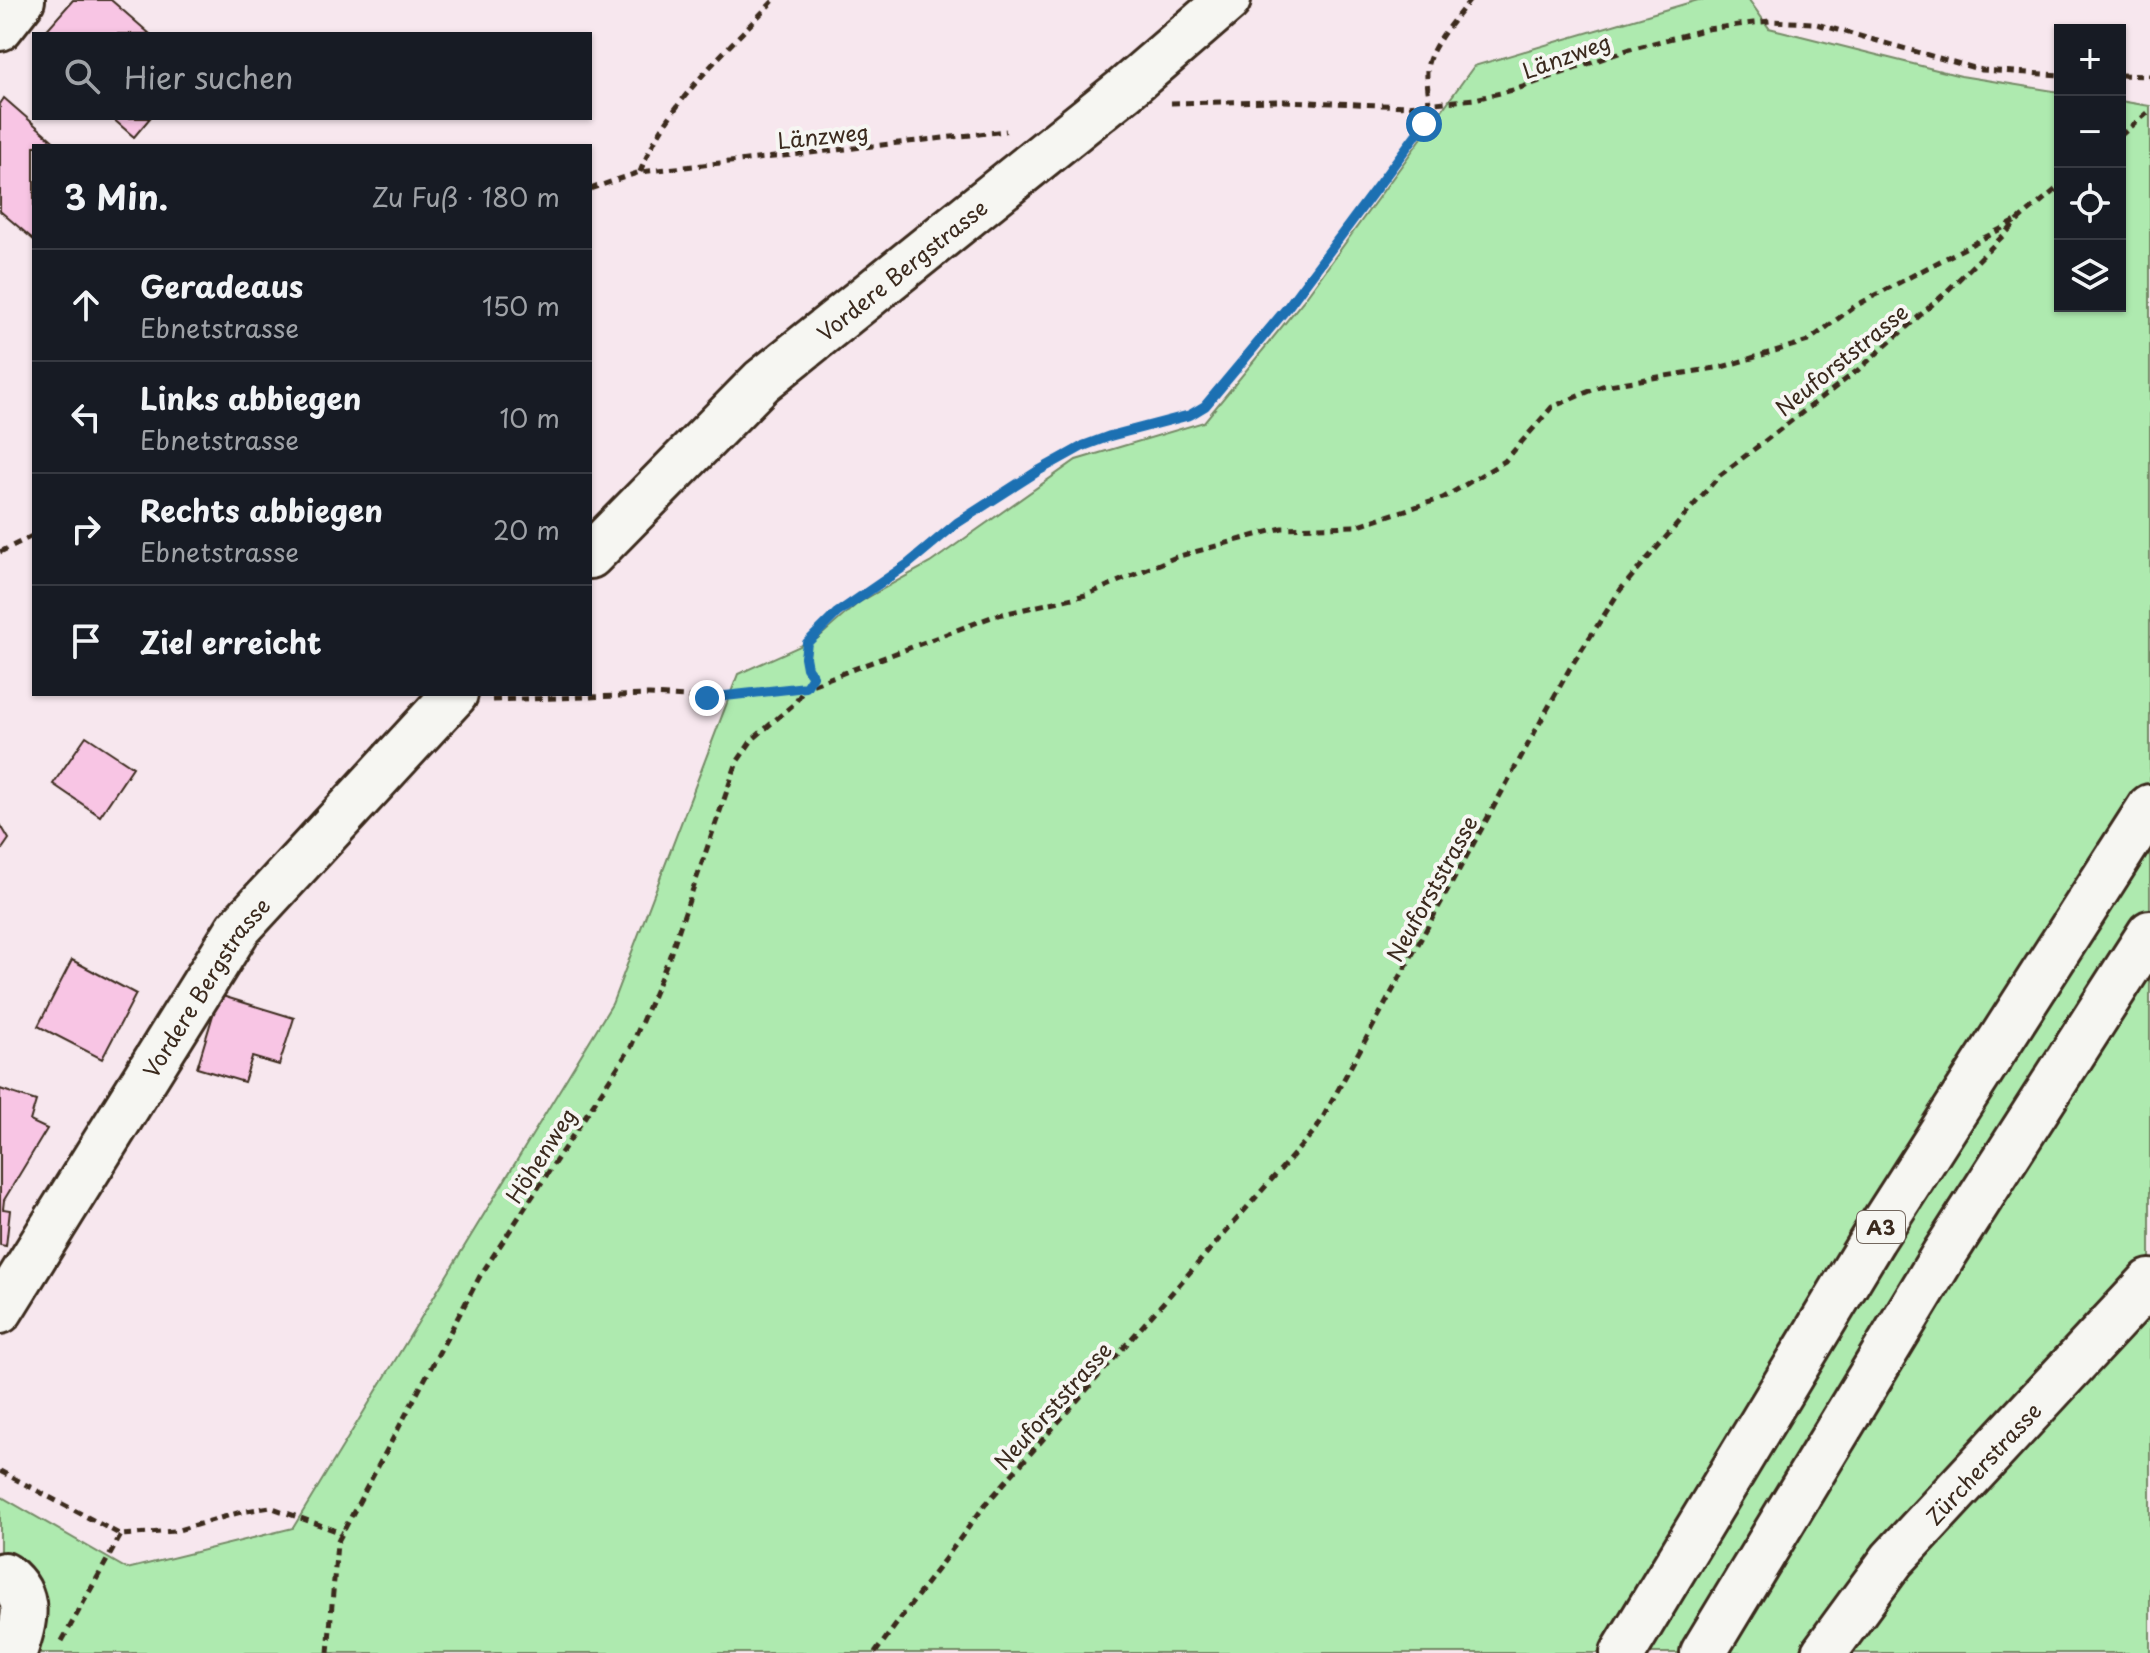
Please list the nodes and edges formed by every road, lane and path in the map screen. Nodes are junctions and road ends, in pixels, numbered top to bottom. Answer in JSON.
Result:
{"nodes":[{"id":1,"x":22,"y":0,"type":"edge"},
{"id":2,"x":774,"y":0,"type":"edge"},
{"id":3,"x":1228,"y":0,"type":"edge"},
{"id":4,"x":1470,"y":0,"type":"edge"},
{"id":5,"x":0,"y":28,"type":"edge"},
{"id":6,"x":2054,"y":75,"type":"edge"},
{"id":7,"x":2126,"y":75,"type":"edge"},
{"id":8,"x":2150,"y":76,"type":"edge"},
{"id":9,"x":1124,"y":90,"type":"junction"},
{"id":10,"x":1431,"y":105,"type":"junction"},
{"id":11,"x":2150,"y":111,"type":"edge"},
{"id":12,"x":2126,"y":131,"type":"edge"},
{"id":13,"x":1061,"y":140,"type":"junction"},
{"id":14,"x":640,"y":172,"type":"junction"},
{"id":15,"x":592,"y":188,"type":"edge"},
{"id":16,"x":2054,"y":191,"type":"edge"},
{"id":17,"x":2021,"y":218,"type":"junction"},
{"id":18,"x":32,"y":536,"type":"edge"},
{"id":19,"x":0,"y":552,"type":"edge"},
{"id":20,"x":592,"y":554,"type":"edge"},
{"id":21,"x":806,"y":687,"type":"junction"},
{"id":22,"x":562,"y":696,"type":"edge"},
{"id":23,"x":592,"y":696,"type":"edge"},
{"id":24,"x":474,"y":697,"type":"edge"},
{"id":25,"x":2150,"y":807,"type":"edge"},
{"id":26,"x":2150,"y":933,"type":"edge"},
{"id":27,"x":2150,"y":1282,"type":"edge"},
{"id":28,"x":0,"y":1311,"type":"edge"},
{"id":29,"x":0,"y":1471,"type":"edge"},
{"id":30,"x":342,"y":1533,"type":"junction"},
{"id":31,"x":121,"y":1535,"type":"junction"},
{"id":32,"x":0,"y":1576,"type":"edge"},
{"id":33,"x":14,"y":1653,"type":"edge"},
{"id":34,"x":56,"y":1653,"type":"edge"},
{"id":35,"x":328,"y":1653,"type":"edge"},
{"id":36,"x":875,"y":1653,"type":"edge"},
{"id":37,"x":1623,"y":1653,"type":"edge"},
{"id":38,"x":1703,"y":1653,"type":"edge"},
{"id":39,"x":1824,"y":1653,"type":"edge"}],
"edges":[{"from":1,"to":5,"type":"main road"},
{"from":2,"to":14,"type":"path"},
{"from":3,"to":9,"type":"main road","name":"Vordere Bergstrasse"},
{"from":4,"to":10,"type":"path"},
{"from":6,"to":10,"type":"path","name":"Länzweg"},
{"from":7,"to":8,"type":"path"},
{"from":9,"to":10,"type":"path","name":"Länzweg"},
{"from":9,"to":13,"type":"main road","name":"Vordere Bergstrasse"},
{"from":10,"to":21,"type":"path"},
{"from":11,"to":12,"type":"path"},
{"from":13,"to":14,"type":"path","name":"Länzweg"},
{"from":13,"to":20,"type":"main road","name":"Vordere Bergstrasse"},
{"from":14,"to":15,"type":"path","name":"Länzweg"},
{"from":16,"to":17,"type":"path","name":"Neuforststrasse"},
{"from":17,"to":21,"type":"path"},
{"from":17,"to":36,"type":"path","name":"Neuforststrasse"},
{"from":18,"to":19,"type":"path"},
{"from":21,"to":23,"type":"path"},
{"from":21,"to":30,"type":"path","name":"Höhenweg"},
{"from":22,"to":24,"type":"path"},
{"from":24,"to":28,"type":"main road","name":"Vordere Bergstrasse"},
{"from":25,"to":37,"type":"main road","number":"A3"},
{"from":26,"to":38,"type":"main road"},
{"from":27,"to":39,"type":"main road","name":"Zürcherstrasse"},
{"from":29,"to":31,"type":"path"},
{"from":30,"to":31,"type":"path"},
{"from":30,"to":35,"type":"path","name":"Höhenweg"},
{"from":31,"to":34,"type":"path"},
{"from":32,"to":33,"type":"main road"}]}
